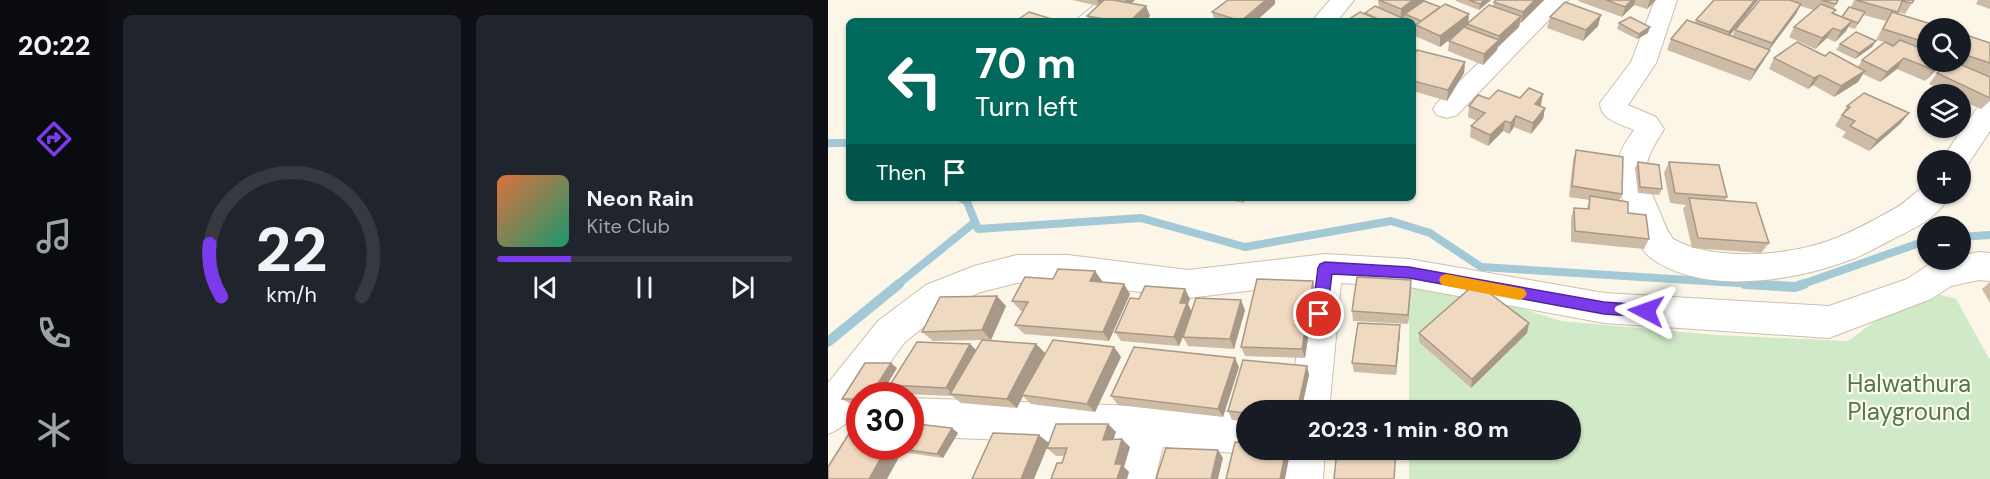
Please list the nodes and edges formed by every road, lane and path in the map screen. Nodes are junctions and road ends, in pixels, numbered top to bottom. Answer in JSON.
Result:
{"nodes":[{"id":1,"x":1115,"y":0,"type":"edge"},
{"id":2,"x":1343,"y":0,"type":"edge"},
{"id":3,"x":1557,"y":0,"type":"edge"},
{"id":4,"x":1666,"y":0,"type":"edge"},
{"id":5,"x":1091,"y":18,"type":"edge"},
{"id":6,"x":1326,"y":18,"type":"edge"},
{"id":7,"x":1447,"y":109,"type":"dead end"},
{"id":8,"x":1990,"y":110,"type":"edge"},
{"id":9,"x":1963,"y":150,"type":"edge"},
{"id":10,"x":1930,"y":210,"type":"edge"},
{"id":11,"x":1976,"y":261,"type":"edge"},
{"id":12,"x":1325,"y":268,"type":"junction"},
{"id":13,"x":1311,"y":400,"type":"edge"},
{"id":14,"x":839,"y":413,"type":"edge"},
{"id":15,"x":924,"y":418,"type":"edge"},
{"id":16,"x":1148,"y":427,"type":"junction"},
{"id":17,"x":1236,"y":433,"type":"edge"},
{"id":18,"x":1303,"y":460,"type":"edge"},
{"id":19,"x":1133,"y":479,"type":"edge"},
{"id":20,"x":1301,"y":479,"type":"edge"}],
"edges":[{"from":1,"to":5,"type":"street"},
{"from":2,"to":6,"type":"street"},
{"from":3,"to":7,"type":"street"},
{"from":4,"to":10,"type":"street"},
{"from":8,"to":9,"type":"street"},
{"from":11,"to":12,"type":"street"},
{"from":12,"to":13,"type":"street"},
{"from":12,"to":14,"type":"street"},
{"from":15,"to":16,"type":"street"},
{"from":16,"to":17,"type":"street"},
{"from":16,"to":19,"type":"street"},
{"from":18,"to":20,"type":"street"}]}
